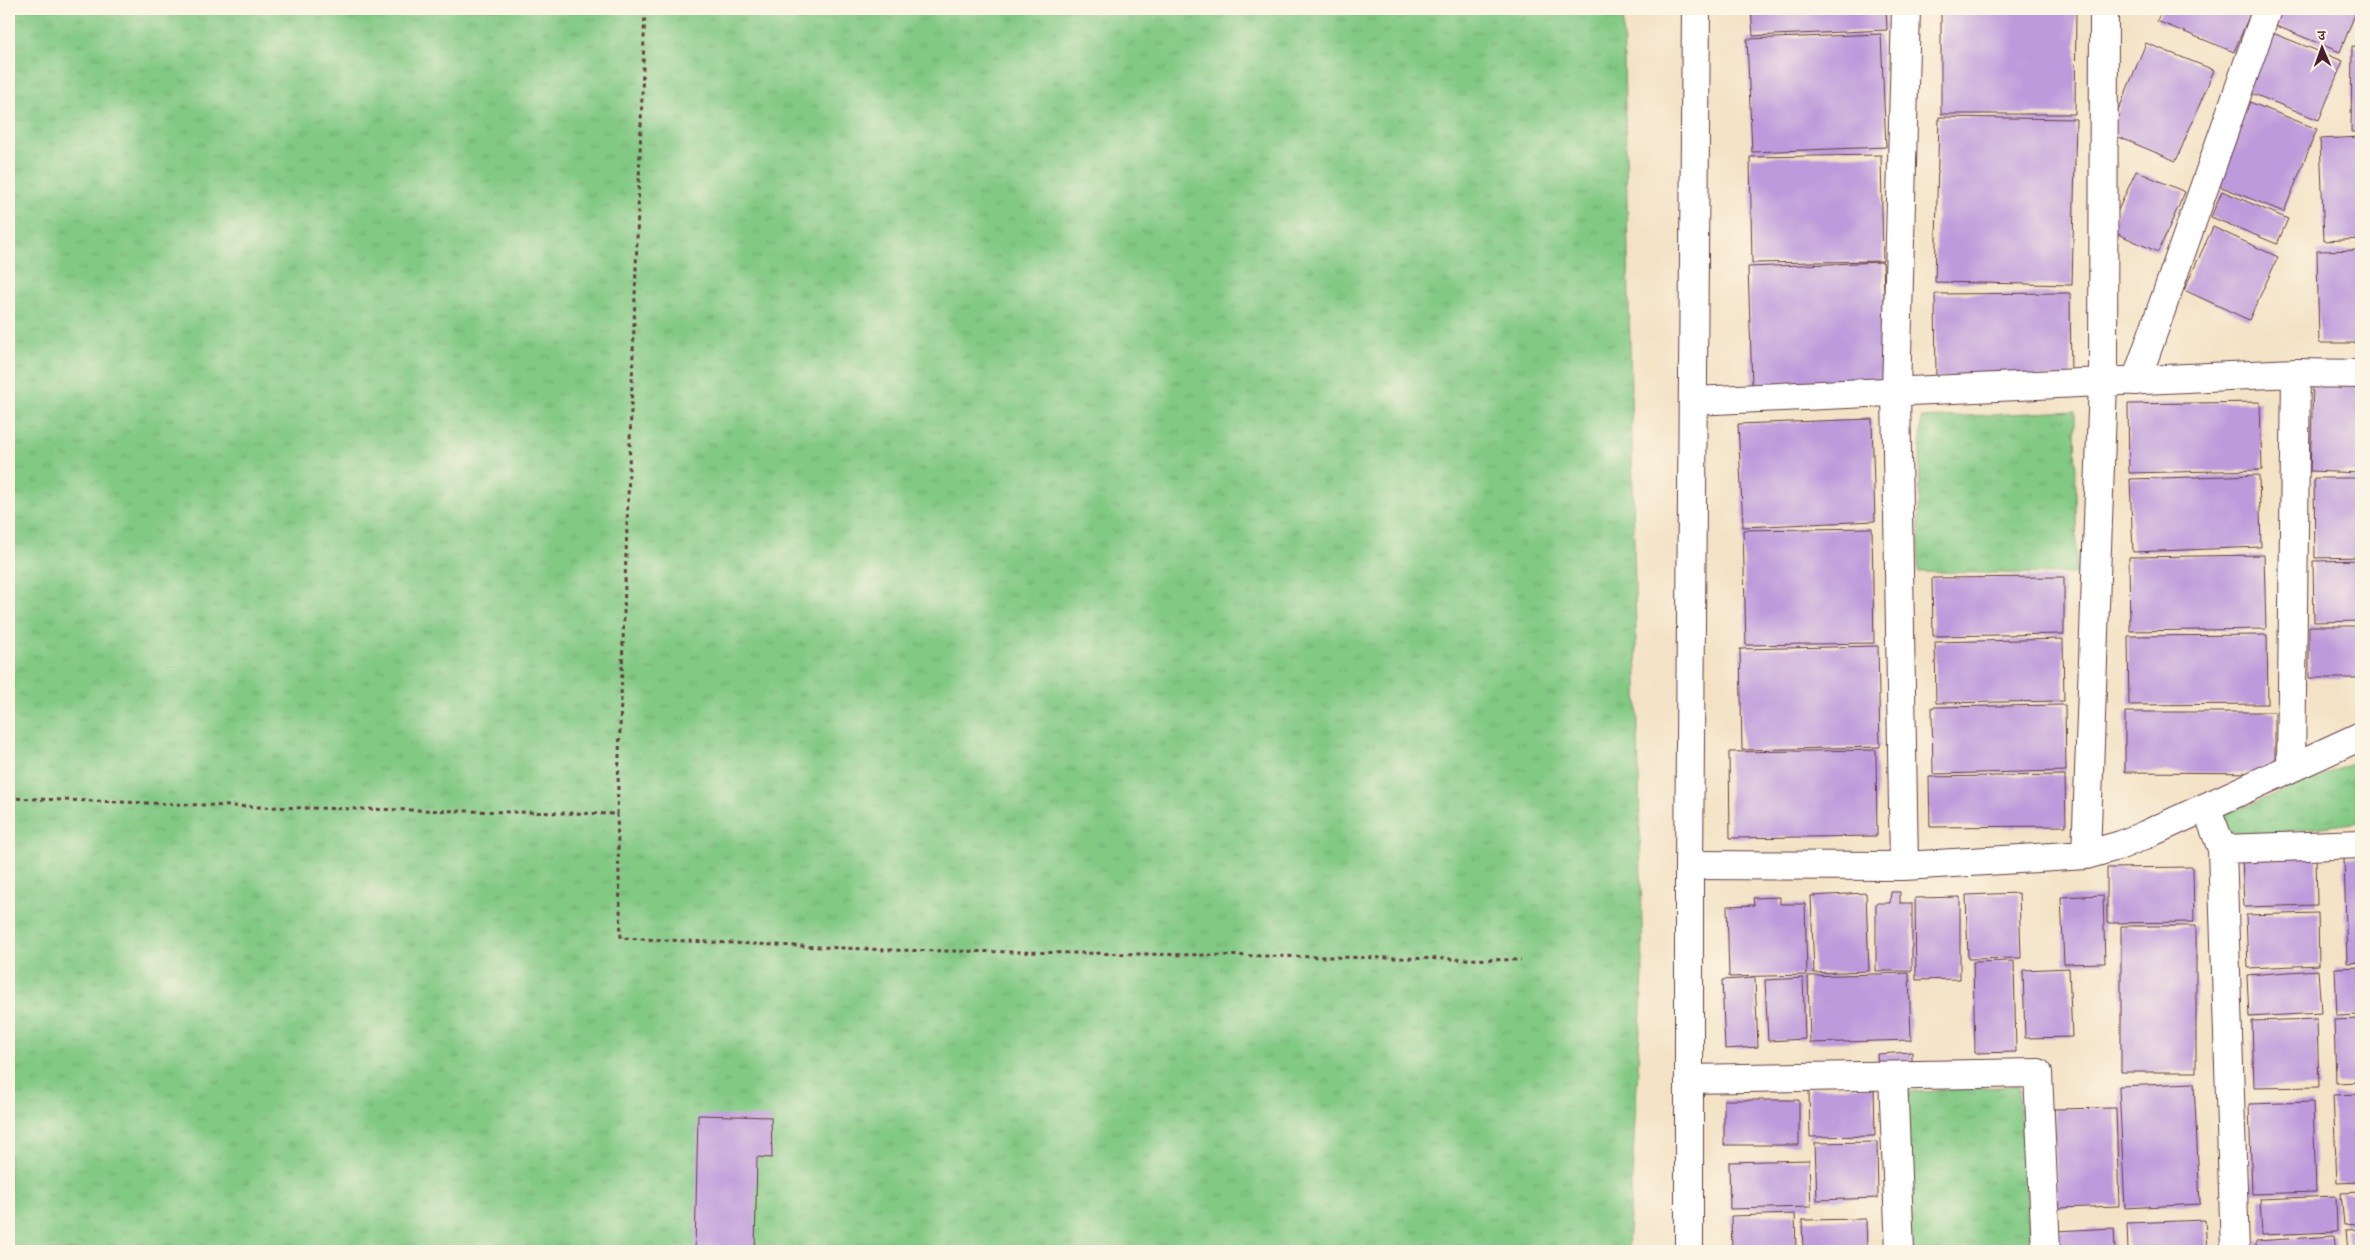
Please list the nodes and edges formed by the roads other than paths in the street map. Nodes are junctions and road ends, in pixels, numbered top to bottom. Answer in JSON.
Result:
{"nodes":[{"id":1,"x":1696,"y":9,"type":"edge"},
{"id":2,"x":1906,"y":9,"type":"edge"},
{"id":3,"x":2104,"y":9,"type":"edge"},
{"id":4,"x":2267,"y":9,"type":"edge"},
{"id":5,"x":2296,"y":373,"type":"junction"},
{"id":6,"x":2361,"y":374,"type":"edge"},
{"id":7,"x":2136,"y":381,"type":"junction"},
{"id":8,"x":2103,"y":382,"type":"junction"},
{"id":9,"x":1896,"y":393,"type":"junction"},
{"id":10,"x":1694,"y":401,"type":"junction"},
{"id":11,"x":2361,"y":736,"type":"edge"},
{"id":12,"x":2291,"y":768,"type":"junction"},
{"id":13,"x":2206,"y":807,"type":"junction"},
{"id":14,"x":2361,"y":844,"type":"edge"},
{"id":15,"x":2222,"y":849,"type":"junction"},
{"id":16,"x":2086,"y":855,"type":"junction"},
{"id":17,"x":1689,"y":865,"type":"junction"},
{"id":18,"x":1904,"y":866,"type":"junction"},
{"id":19,"x":1893,"y":1076,"type":"junction"},
{"id":20,"x":1690,"y":1079,"type":"junction"},
{"id":21,"x":1689,"y":1251,"type":"edge"},
{"id":22,"x":1900,"y":1251,"type":"edge"},
{"id":23,"x":2046,"y":1251,"type":"edge"},
{"id":24,"x":2235,"y":1251,"type":"edge"}],
"edges":[{"from":1,"to":10,"type":"street"},
{"from":2,"to":9,"type":"street"},
{"from":3,"to":8,"type":"street"},
{"from":4,"to":7,"type":"street"},
{"from":5,"to":6,"type":"street"},
{"from":5,"to":7,"type":"street"},
{"from":5,"to":12,"type":"street"},
{"from":7,"to":8,"type":"street"},
{"from":8,"to":9,"type":"street"},
{"from":8,"to":16,"type":"street"},
{"from":9,"to":10,"type":"street"},
{"from":9,"to":18,"type":"street"},
{"from":10,"to":17,"type":"street"},
{"from":11,"to":12,"type":"street"},
{"from":12,"to":13,"type":"street"},
{"from":13,"to":15,"type":"street"},
{"from":13,"to":16,"type":"street"},
{"from":14,"to":15,"type":"street"},
{"from":15,"to":24,"type":"street"},
{"from":16,"to":18,"type":"street"},
{"from":17,"to":18,"type":"street"},
{"from":17,"to":20,"type":"street"},
{"from":19,"to":20,"type":"street"},
{"from":19,"to":22,"type":"street"},
{"from":19,"to":23,"type":"street"},
{"from":20,"to":21,"type":"street"}]}
